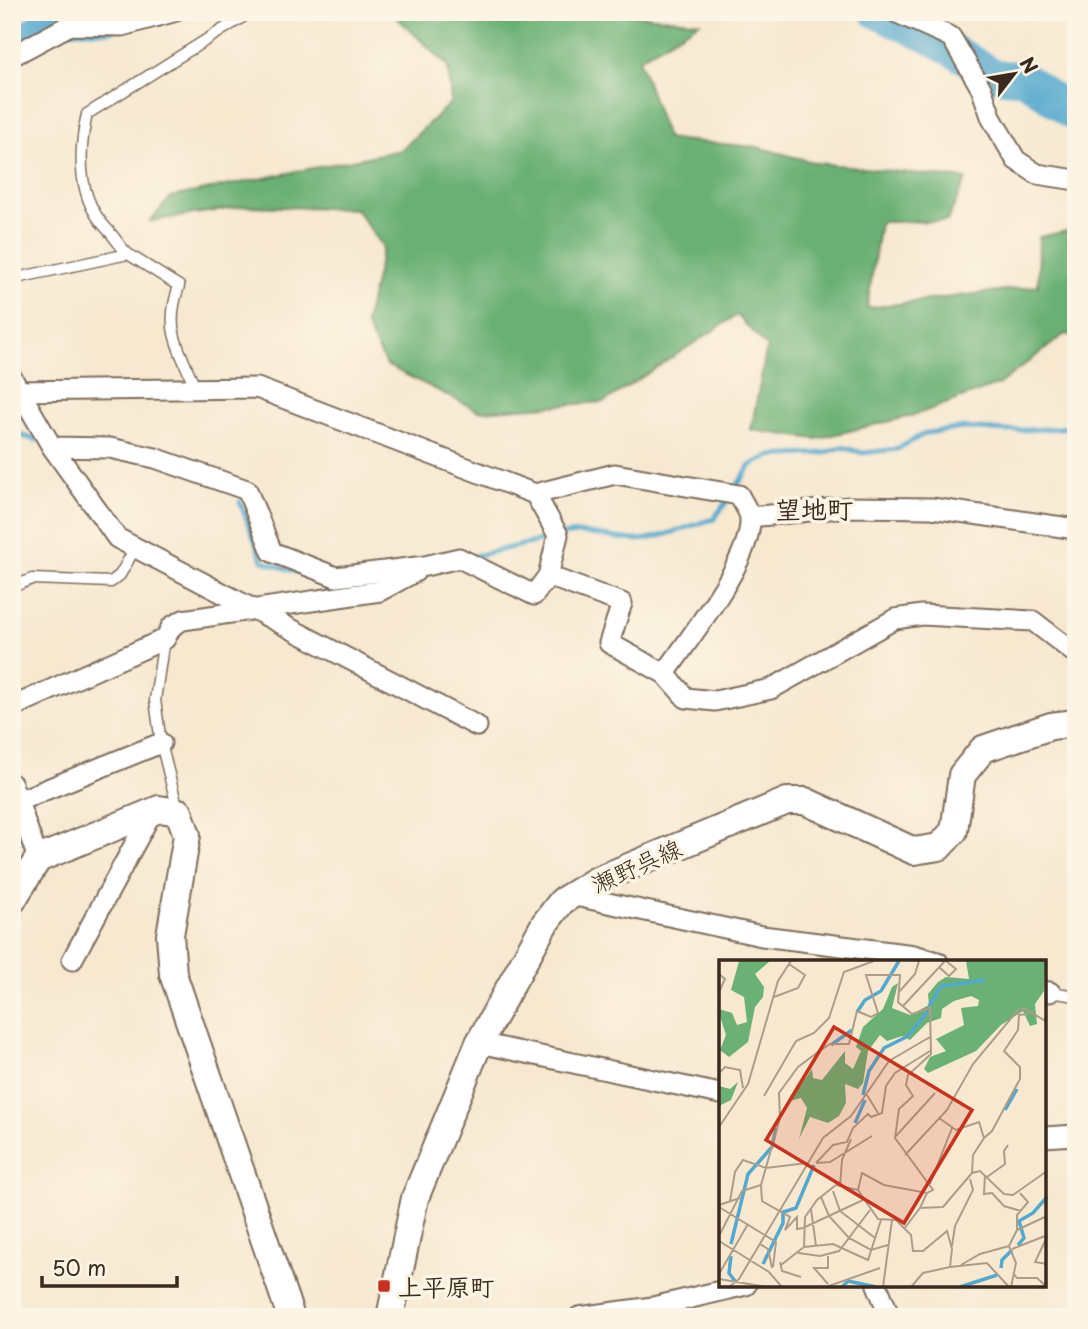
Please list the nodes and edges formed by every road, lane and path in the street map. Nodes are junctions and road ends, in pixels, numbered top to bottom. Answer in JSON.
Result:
{"nodes":[{"id":1,"x":173,"y":12,"type":"edge"},
{"id":2,"x":251,"y":12,"type":"edge"},
{"id":3,"x":895,"y":12,"type":"edge"},
{"id":4,"x":12,"y":56,"type":"edge"},
{"id":5,"x":1076,"y":180,"type":"edge"},
{"id":6,"x":128,"y":254,"type":"junction"},
{"id":7,"x":12,"y":279,"type":"edge"},
{"id":8,"x":15,"y":387,"type":"edge"},
{"id":9,"x":196,"y":390,"type":"junction"},
{"id":10,"x":52,"y":447,"type":"junction"},
{"id":11,"x":535,"y":494,"type":"junction"},
{"id":12,"x":750,"y":517,"type":"junction"},
{"id":13,"x":1076,"y":528,"type":"edge"},
{"id":14,"x":135,"y":548,"type":"junction"},
{"id":15,"x":425,"y":566,"type":"junction"},
{"id":16,"x":548,"y":576,"type":"junction"},
{"id":17,"x":12,"y":587,"type":"edge"},
{"id":18,"x":250,"y":608,"type":"junction"},
{"id":19,"x":164,"y":639,"type":"junction"},
{"id":20,"x":1076,"y":654,"type":"edge"},
{"id":21,"x":665,"y":674,"type":"junction"},
{"id":22,"x":12,"y":707,"type":"edge"},
{"id":23,"x":1076,"y":723,"type":"edge"},
{"id":24,"x":477,"y":726,"type":"dead end"},
{"id":25,"x":161,"y":743,"type":"junction"},
{"id":26,"x":15,"y":792,"type":"edge"},
{"id":27,"x":152,"y":812,"type":"junction"},
{"id":28,"x":179,"y":812,"type":"junction"},
{"id":29,"x":38,"y":859,"type":"junction"},
{"id":30,"x":571,"y":895,"type":"junction"},
{"id":31,"x":12,"y":901,"type":"edge"},
{"id":32,"x":72,"y":960,"type":"dead end"},
{"id":33,"x":934,"y":960,"type":"edge"},
{"id":34,"x":1047,"y":992,"type":"edge"},
{"id":35,"x":1076,"y":996,"type":"edge"},
{"id":36,"x":479,"y":1044,"type":"junction"},
{"id":37,"x":719,"y":1094,"type":"edge"},
{"id":38,"x":1076,"y":1135,"type":"edge"},
{"id":39,"x":1046,"y":1137,"type":"edge"},
{"id":40,"x":738,"y":1287,"type":"edge"},
{"id":41,"x":878,"y":1287,"type":"edge"},
{"id":42,"x":291,"y":1317,"type":"edge"},
{"id":43,"x":390,"y":1317,"type":"edge"},
{"id":44,"x":579,"y":1317,"type":"edge"},
{"id":45,"x":890,"y":1317,"type":"edge"}],
"edges":[{"from":1,"to":4,"type":"street"},
{"from":2,"to":6,"type":"lane"},
{"from":3,"to":5,"type":"street"},
{"from":6,"to":7,"type":"lane"},
{"from":6,"to":9,"type":"lane"},
{"from":8,"to":9,"type":"street"},
{"from":8,"to":10,"type":"street"},
{"from":9,"to":11,"type":"street"},
{"from":10,"to":14,"type":"street"},
{"from":10,"to":15,"type":"street"},
{"from":11,"to":12,"type":"street"},
{"from":11,"to":16,"type":"street"},
{"from":12,"to":13,"type":"street"},
{"from":12,"to":21,"type":"street"},
{"from":14,"to":17,"type":"lane"},
{"from":14,"to":18,"type":"street"},
{"from":15,"to":16,"type":"street"},
{"from":15,"to":18,"type":"street"},
{"from":16,"to":21,"type":"street"},
{"from":18,"to":19,"type":"street"},
{"from":18,"to":24,"type":"street"},
{"from":19,"to":22,"type":"street"},
{"from":19,"to":25,"type":"lane"},
{"from":20,"to":21,"type":"street"},
{"from":23,"to":30,"type":"main road","name":"瀬野呉線"},
{"from":25,"to":26,"type":"street"},
{"from":25,"to":28,"type":"lane"},
{"from":26,"to":29,"type":"street"},
{"from":27,"to":28,"type":"main road"},
{"from":27,"to":29,"type":"main road"},
{"from":27,"to":32,"type":"street"},
{"from":28,"to":42,"type":"main road"},
{"from":29,"to":31,"type":"main road"},
{"from":30,"to":33,"type":"street"},
{"from":30,"to":36,"type":"main road","name":"瀬野呉線"},
{"from":34,"to":35,"type":"lane"},
{"from":36,"to":37,"type":"street"},
{"from":36,"to":43,"type":"main road","name":"瀬野呉線"},
{"from":38,"to":39,"type":"street"},
{"from":40,"to":44,"type":"street"},
{"from":41,"to":45,"type":"street"}]}
